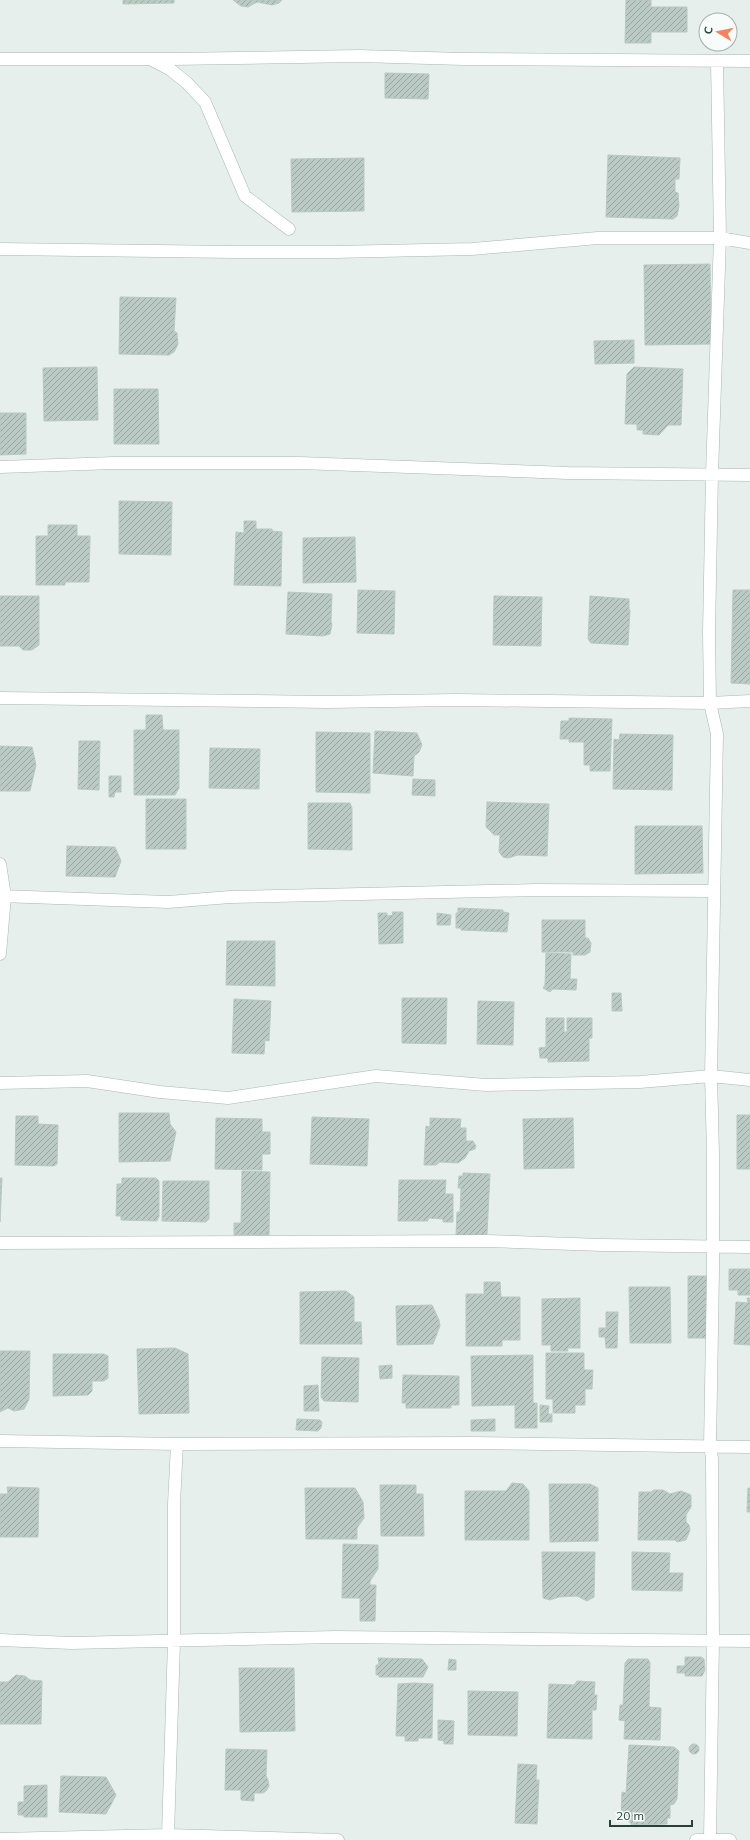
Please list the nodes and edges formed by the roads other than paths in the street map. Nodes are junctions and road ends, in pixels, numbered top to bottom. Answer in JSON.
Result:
{"nodes":[{"id":1,"x":0,"y":59,"type":"edge"},
{"id":2,"x":150,"y":59,"type":"junction"},
{"id":3,"x":717,"y":61,"type":"junction"},
{"id":4,"x":750,"y":61,"type":"edge"},
{"id":5,"x":289,"y":229,"type":"dead end"},
{"id":6,"x":720,"y":238,"type":"junction"},
{"id":7,"x":750,"y":243,"type":"edge"},
{"id":8,"x":0,"y":249,"type":"edge"},
{"id":9,"x":0,"y":466,"type":"edge"},
{"id":10,"x":712,"y":474,"type":"junction"},
{"id":11,"x":750,"y":475,"type":"edge"},
{"id":12,"x":0,"y":698,"type":"edge"},
{"id":13,"x":750,"y":701,"type":"edge"},
{"id":14,"x":710,"y":703,"type":"junction"},
{"id":15,"x":0,"y":864,"type":"edge"},
{"id":16,"x":714,"y":891,"type":"junction"},
{"id":17,"x":2,"y":896,"type":"edge"},
{"id":18,"x":0,"y":954,"type":"edge"},
{"id":19,"x":711,"y":1076,"type":"junction"},
{"id":20,"x":750,"y":1080,"type":"edge"},
{"id":21,"x":0,"y":1083,"type":"edge"},
{"id":22,"x":0,"y":1243,"type":"edge"},
{"id":23,"x":712,"y":1247,"type":"junction"},
{"id":24,"x":750,"y":1247,"type":"edge"},
{"id":25,"x":0,"y":1441,"type":"edge"},
{"id":26,"x":178,"y":1444,"type":"junction"},
{"id":27,"x":710,"y":1446,"type":"junction"},
{"id":28,"x":750,"y":1447,"type":"edge"},
{"id":29,"x":0,"y":1640,"type":"edge"},
{"id":30,"x":713,"y":1640,"type":"junction"},
{"id":31,"x":174,"y":1641,"type":"junction"},
{"id":32,"x":750,"y":1641,"type":"edge"},
{"id":33,"x":168,"y":1835,"type":"junction"},
{"id":34,"x":0,"y":1839,"type":"edge"},
{"id":35,"x":338,"y":1840,"type":"edge"},
{"id":36,"x":696,"y":1840,"type":"edge"},
{"id":37,"x":705,"y":1840,"type":"edge"},
{"id":38,"x":710,"y":1840,"type":"edge"},
{"id":39,"x":730,"y":1840,"type":"edge"}],
"edges":[{"from":1,"to":2,"type":"street"},
{"from":2,"to":3,"type":"street"},
{"from":2,"to":5,"type":"street"},
{"from":3,"to":4,"type":"street"},
{"from":3,"to":6,"type":"street"},
{"from":6,"to":7,"type":"street"},
{"from":6,"to":8,"type":"street"},
{"from":6,"to":10,"type":"street"},
{"from":9,"to":10,"type":"street"},
{"from":10,"to":11,"type":"street"},
{"from":10,"to":14,"type":"street"},
{"from":12,"to":14,"type":"street"},
{"from":13,"to":14,"type":"street"},
{"from":14,"to":16,"type":"street"},
{"from":15,"to":17,"type":"street"},
{"from":16,"to":17,"type":"street"},
{"from":16,"to":19,"type":"street"},
{"from":17,"to":18,"type":"street"},
{"from":19,"to":20,"type":"street"},
{"from":19,"to":21,"type":"street"},
{"from":19,"to":23,"type":"street"},
{"from":22,"to":23,"type":"street"},
{"from":23,"to":24,"type":"street"},
{"from":23,"to":27,"type":"street"},
{"from":25,"to":26,"type":"street"},
{"from":26,"to":27,"type":"street"},
{"from":26,"to":31,"type":"street"},
{"from":27,"to":28,"type":"street"},
{"from":27,"to":30,"type":"street"},
{"from":29,"to":31,"type":"street"},
{"from":30,"to":31,"type":"street"},
{"from":30,"to":32,"type":"street"},
{"from":30,"to":38,"type":"street"},
{"from":31,"to":33,"type":"street"},
{"from":33,"to":34,"type":"street"},
{"from":33,"to":35,"type":"street"},
{"from":36,"to":37,"type":"street"},
{"from":37,"to":38,"type":"street"},
{"from":38,"to":39,"type":"street"}]}
